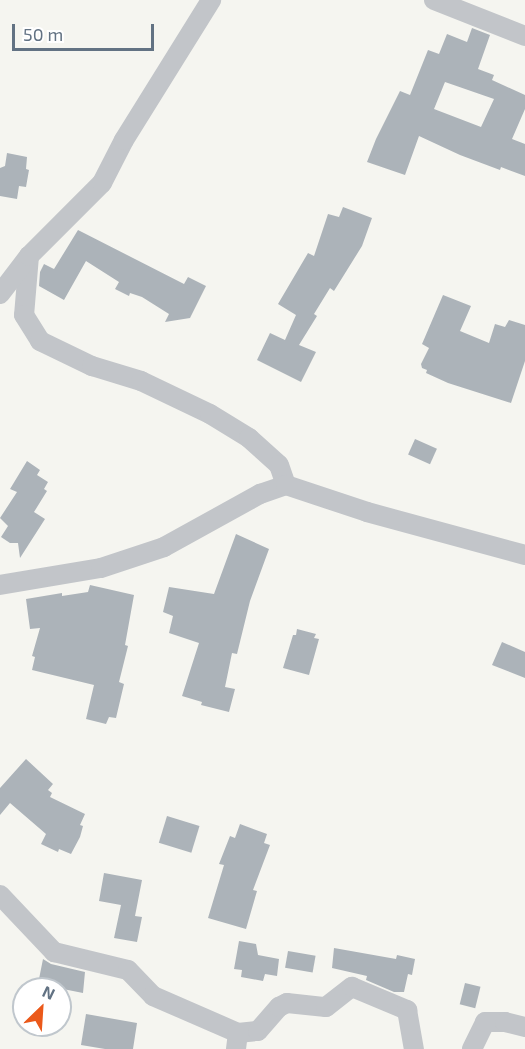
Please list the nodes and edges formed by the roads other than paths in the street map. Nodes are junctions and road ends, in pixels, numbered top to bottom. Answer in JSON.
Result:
{"nodes":[{"id":1,"x":211,"y":0,"type":"edge"},
{"id":2,"x":434,"y":0,"type":"edge"},
{"id":3,"x":525,"y":36,"type":"edge"},
{"id":4,"x":29,"y":256,"type":"junction"},
{"id":5,"x":0,"y":294,"type":"edge"},
{"id":6,"x":286,"y":485,"type":"junction"},
{"id":7,"x":525,"y":555,"type":"edge"},
{"id":8,"x":0,"y":585,"type":"edge"},
{"id":9,"x":0,"y":895,"type":"edge"},
{"id":10,"x":525,"y":1027,"type":"edge"},
{"id":11,"x":237,"y":1041,"type":"edge"},
{"id":12,"x":414,"y":1049,"type":"edge"},
{"id":13,"x":472,"y":1049,"type":"edge"}],
"edges":[{"from":1,"to":4,"type":"street"},
{"from":2,"to":3,"type":"street"},
{"from":4,"to":5,"type":"street"},
{"from":4,"to":6,"type":"street"},
{"from":6,"to":7,"type":"street"},
{"from":6,"to":8,"type":"street"},
{"from":9,"to":11,"type":"street"},
{"from":10,"to":13,"type":"street"},
{"from":11,"to":12,"type":"street"}]}
